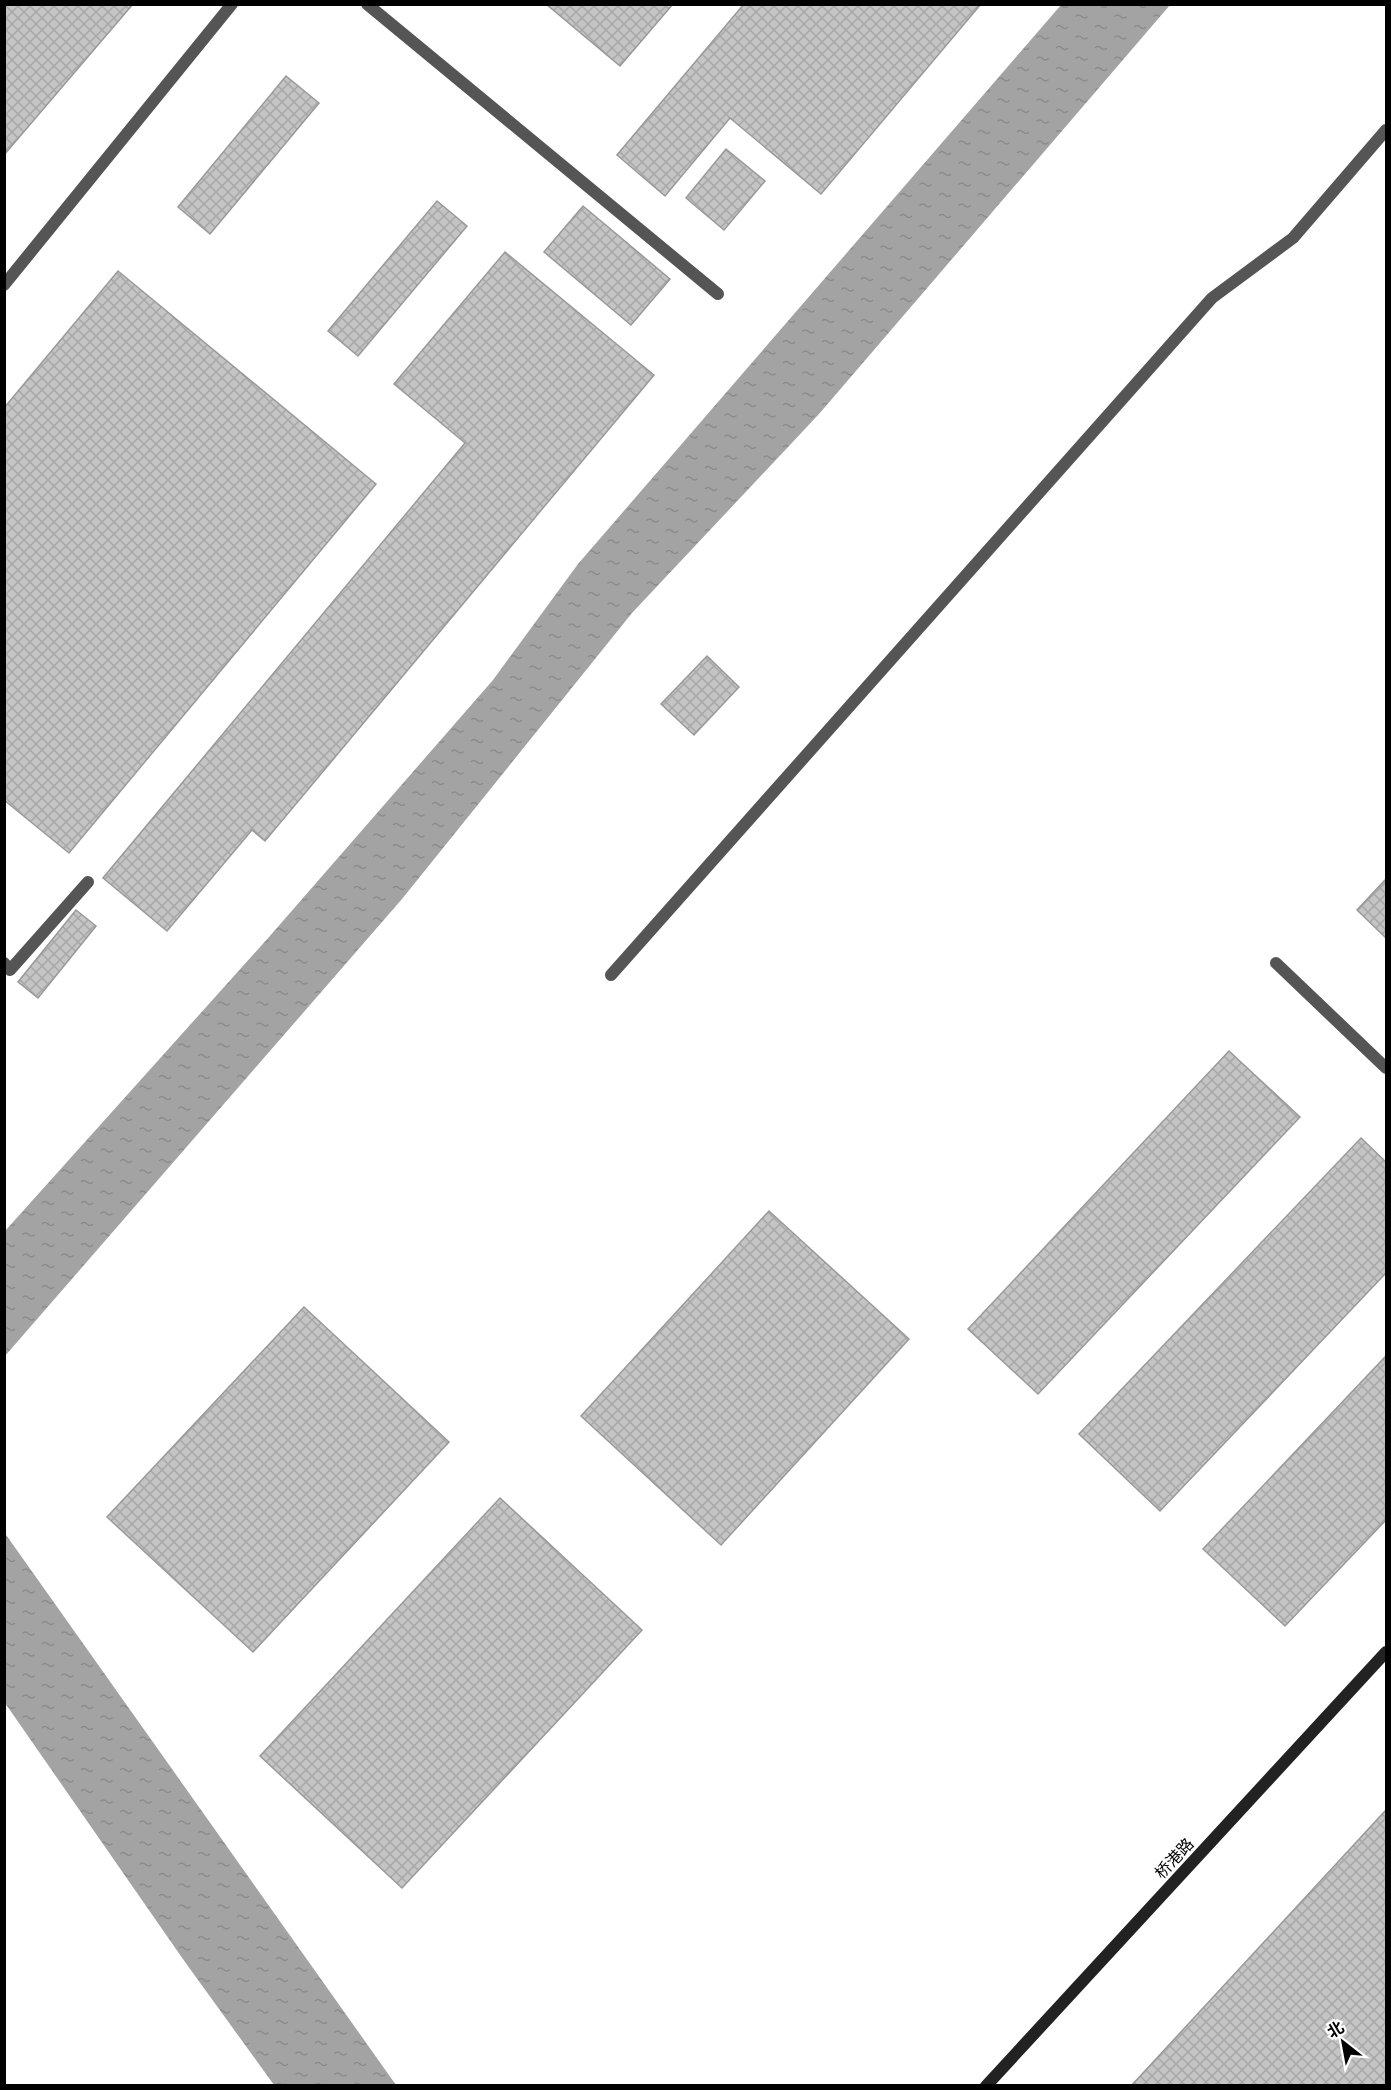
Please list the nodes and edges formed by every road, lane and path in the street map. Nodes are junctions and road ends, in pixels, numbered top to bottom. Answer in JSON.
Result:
{"nodes":[{"id":1,"x":232,"y":4,"type":"edge"},
{"id":2,"x":367,"y":4,"type":"edge"},
{"id":3,"x":1386,"y":130,"type":"edge"},
{"id":4,"x":4,"y":285,"type":"edge"},
{"id":5,"x":718,"y":294,"type":"dead end"},
{"id":6,"x":88,"y":882,"type":"dead end"},
{"id":7,"x":4,"y":963,"type":"edge"},
{"id":8,"x":1276,"y":963,"type":"dead end"},
{"id":9,"x":611,"y":975,"type":"dead end"},
{"id":10,"x":1386,"y":1068,"type":"edge"},
{"id":11,"x":1386,"y":1652,"type":"edge"},
{"id":12,"x":986,"y":2085,"type":"edge"}],
"edges":[{"from":1,"to":4,"type":"street"},
{"from":2,"to":5,"type":"street"},
{"from":3,"to":9,"type":"street"},
{"from":6,"to":7,"type":"street"},
{"from":8,"to":10,"type":"street"},
{"from":11,"to":12,"type":"street","name":"桥港路"}]}
